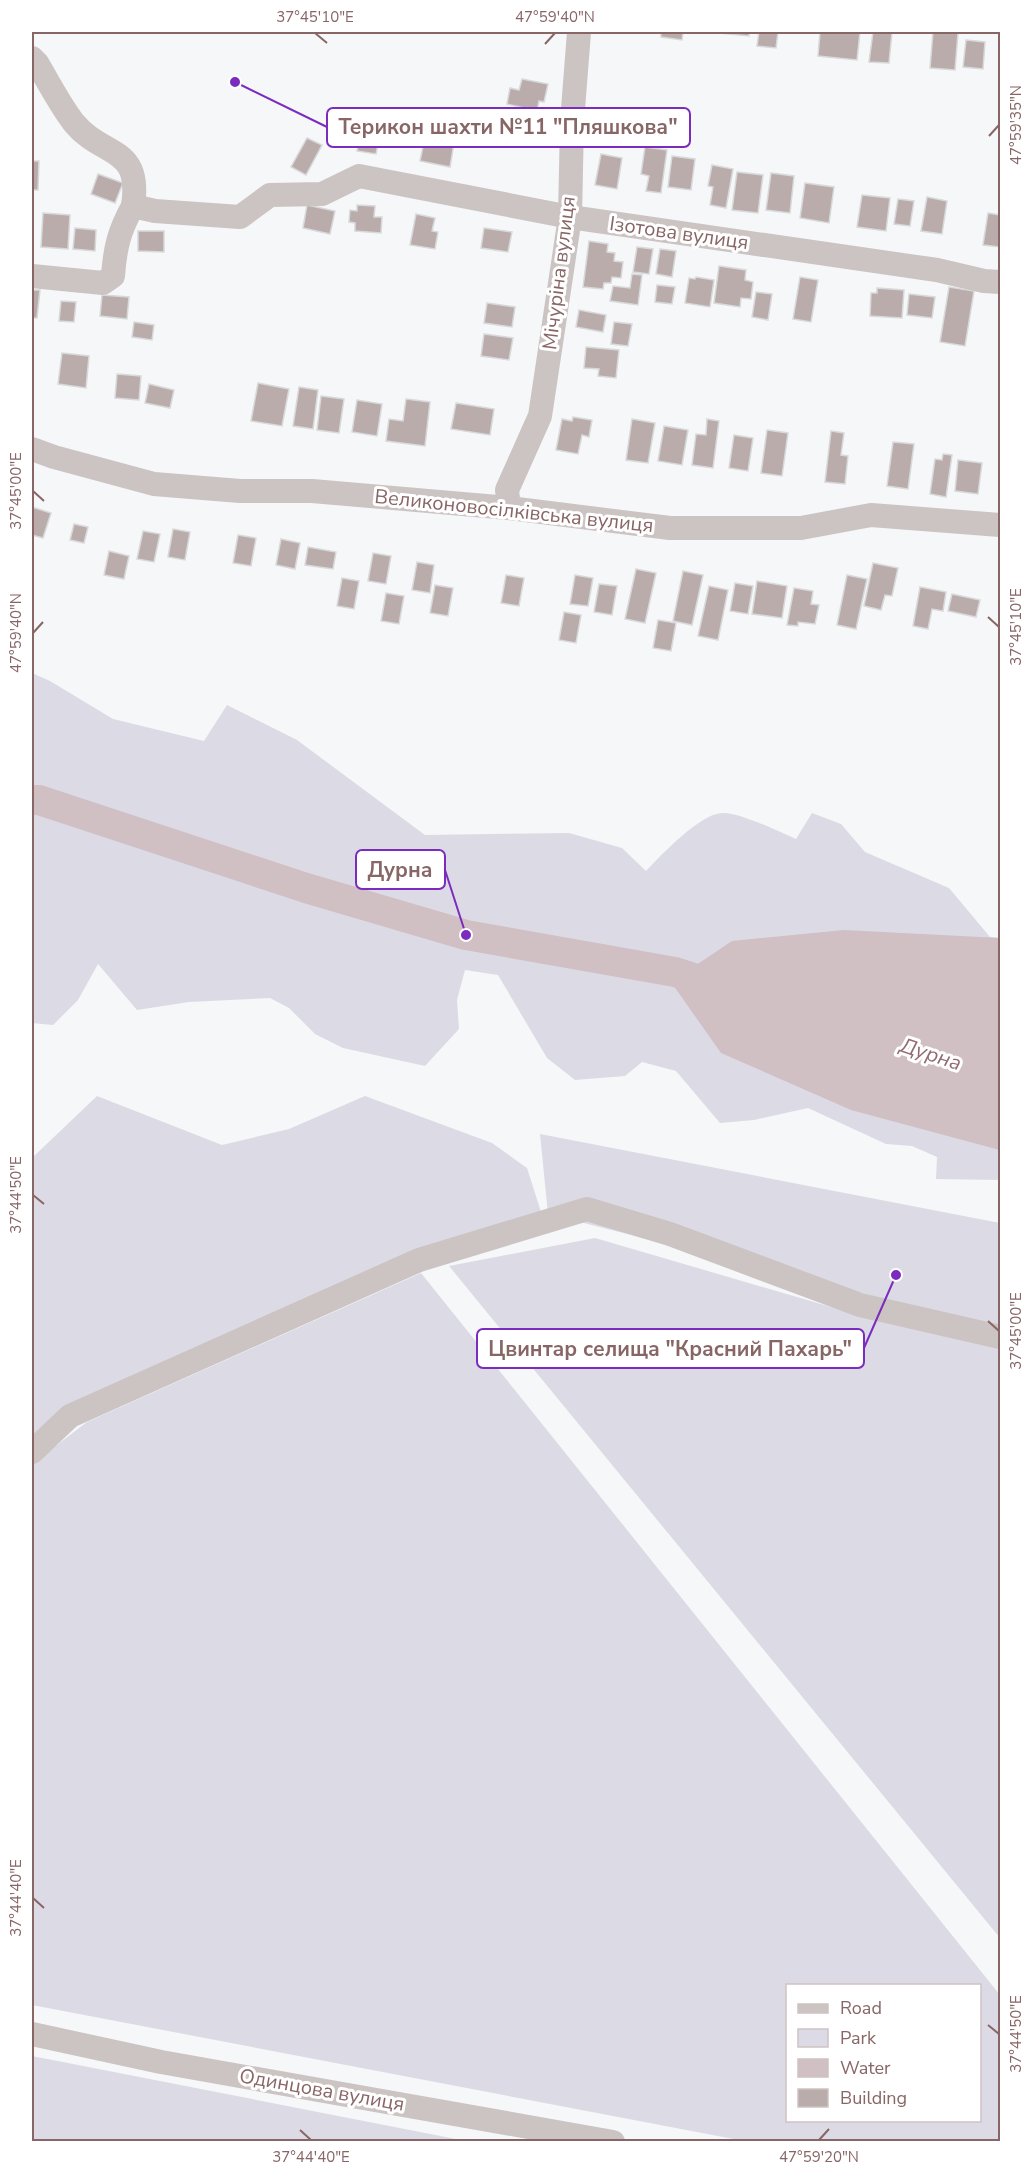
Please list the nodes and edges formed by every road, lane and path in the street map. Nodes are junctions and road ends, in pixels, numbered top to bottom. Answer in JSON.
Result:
{"nodes":[{"id":1,"x":579,"y":32,"type":"edge"},
{"id":2,"x":32,"y":58,"type":"edge"},
{"id":3,"x":133,"y":206,"type":"junction"},
{"id":4,"x":570,"y":217,"type":"junction"},
{"id":5,"x":32,"y":276,"type":"edge"},
{"id":6,"x":1000,"y":282,"type":"edge"},
{"id":7,"x":32,"y":449,"type":"edge"},
{"id":8,"x":509,"y":508,"type":"junction"},
{"id":9,"x":1000,"y":525,"type":"edge"},
{"id":10,"x":1000,"y":1337,"type":"edge"},
{"id":11,"x":32,"y":1452,"type":"edge"},
{"id":12,"x":32,"y":2034,"type":"edge"},
{"id":13,"x":613,"y":2142,"type":"edge"}],
"edges":[{"from":1,"to":4,"type":"street","name":"Мічуріна вулиця"},
{"from":2,"to":3,"type":"street"},
{"from":3,"to":4,"type":"street","name":"Ізотова вулиця"},
{"from":3,"to":5,"type":"street"},
{"from":4,"to":6,"type":"street","name":"Ізотова вулиця"},
{"from":4,"to":8,"type":"street","name":"Мічуріна вулиця"},
{"from":7,"to":8,"type":"street","name":"Великоновосілківська вулиця"},
{"from":8,"to":9,"type":"street","name":"Великоновосілківська вулиця"},
{"from":10,"to":11,"type":"street"},
{"from":12,"to":13,"type":"street","name":"Одинцова вулиця"}]}
